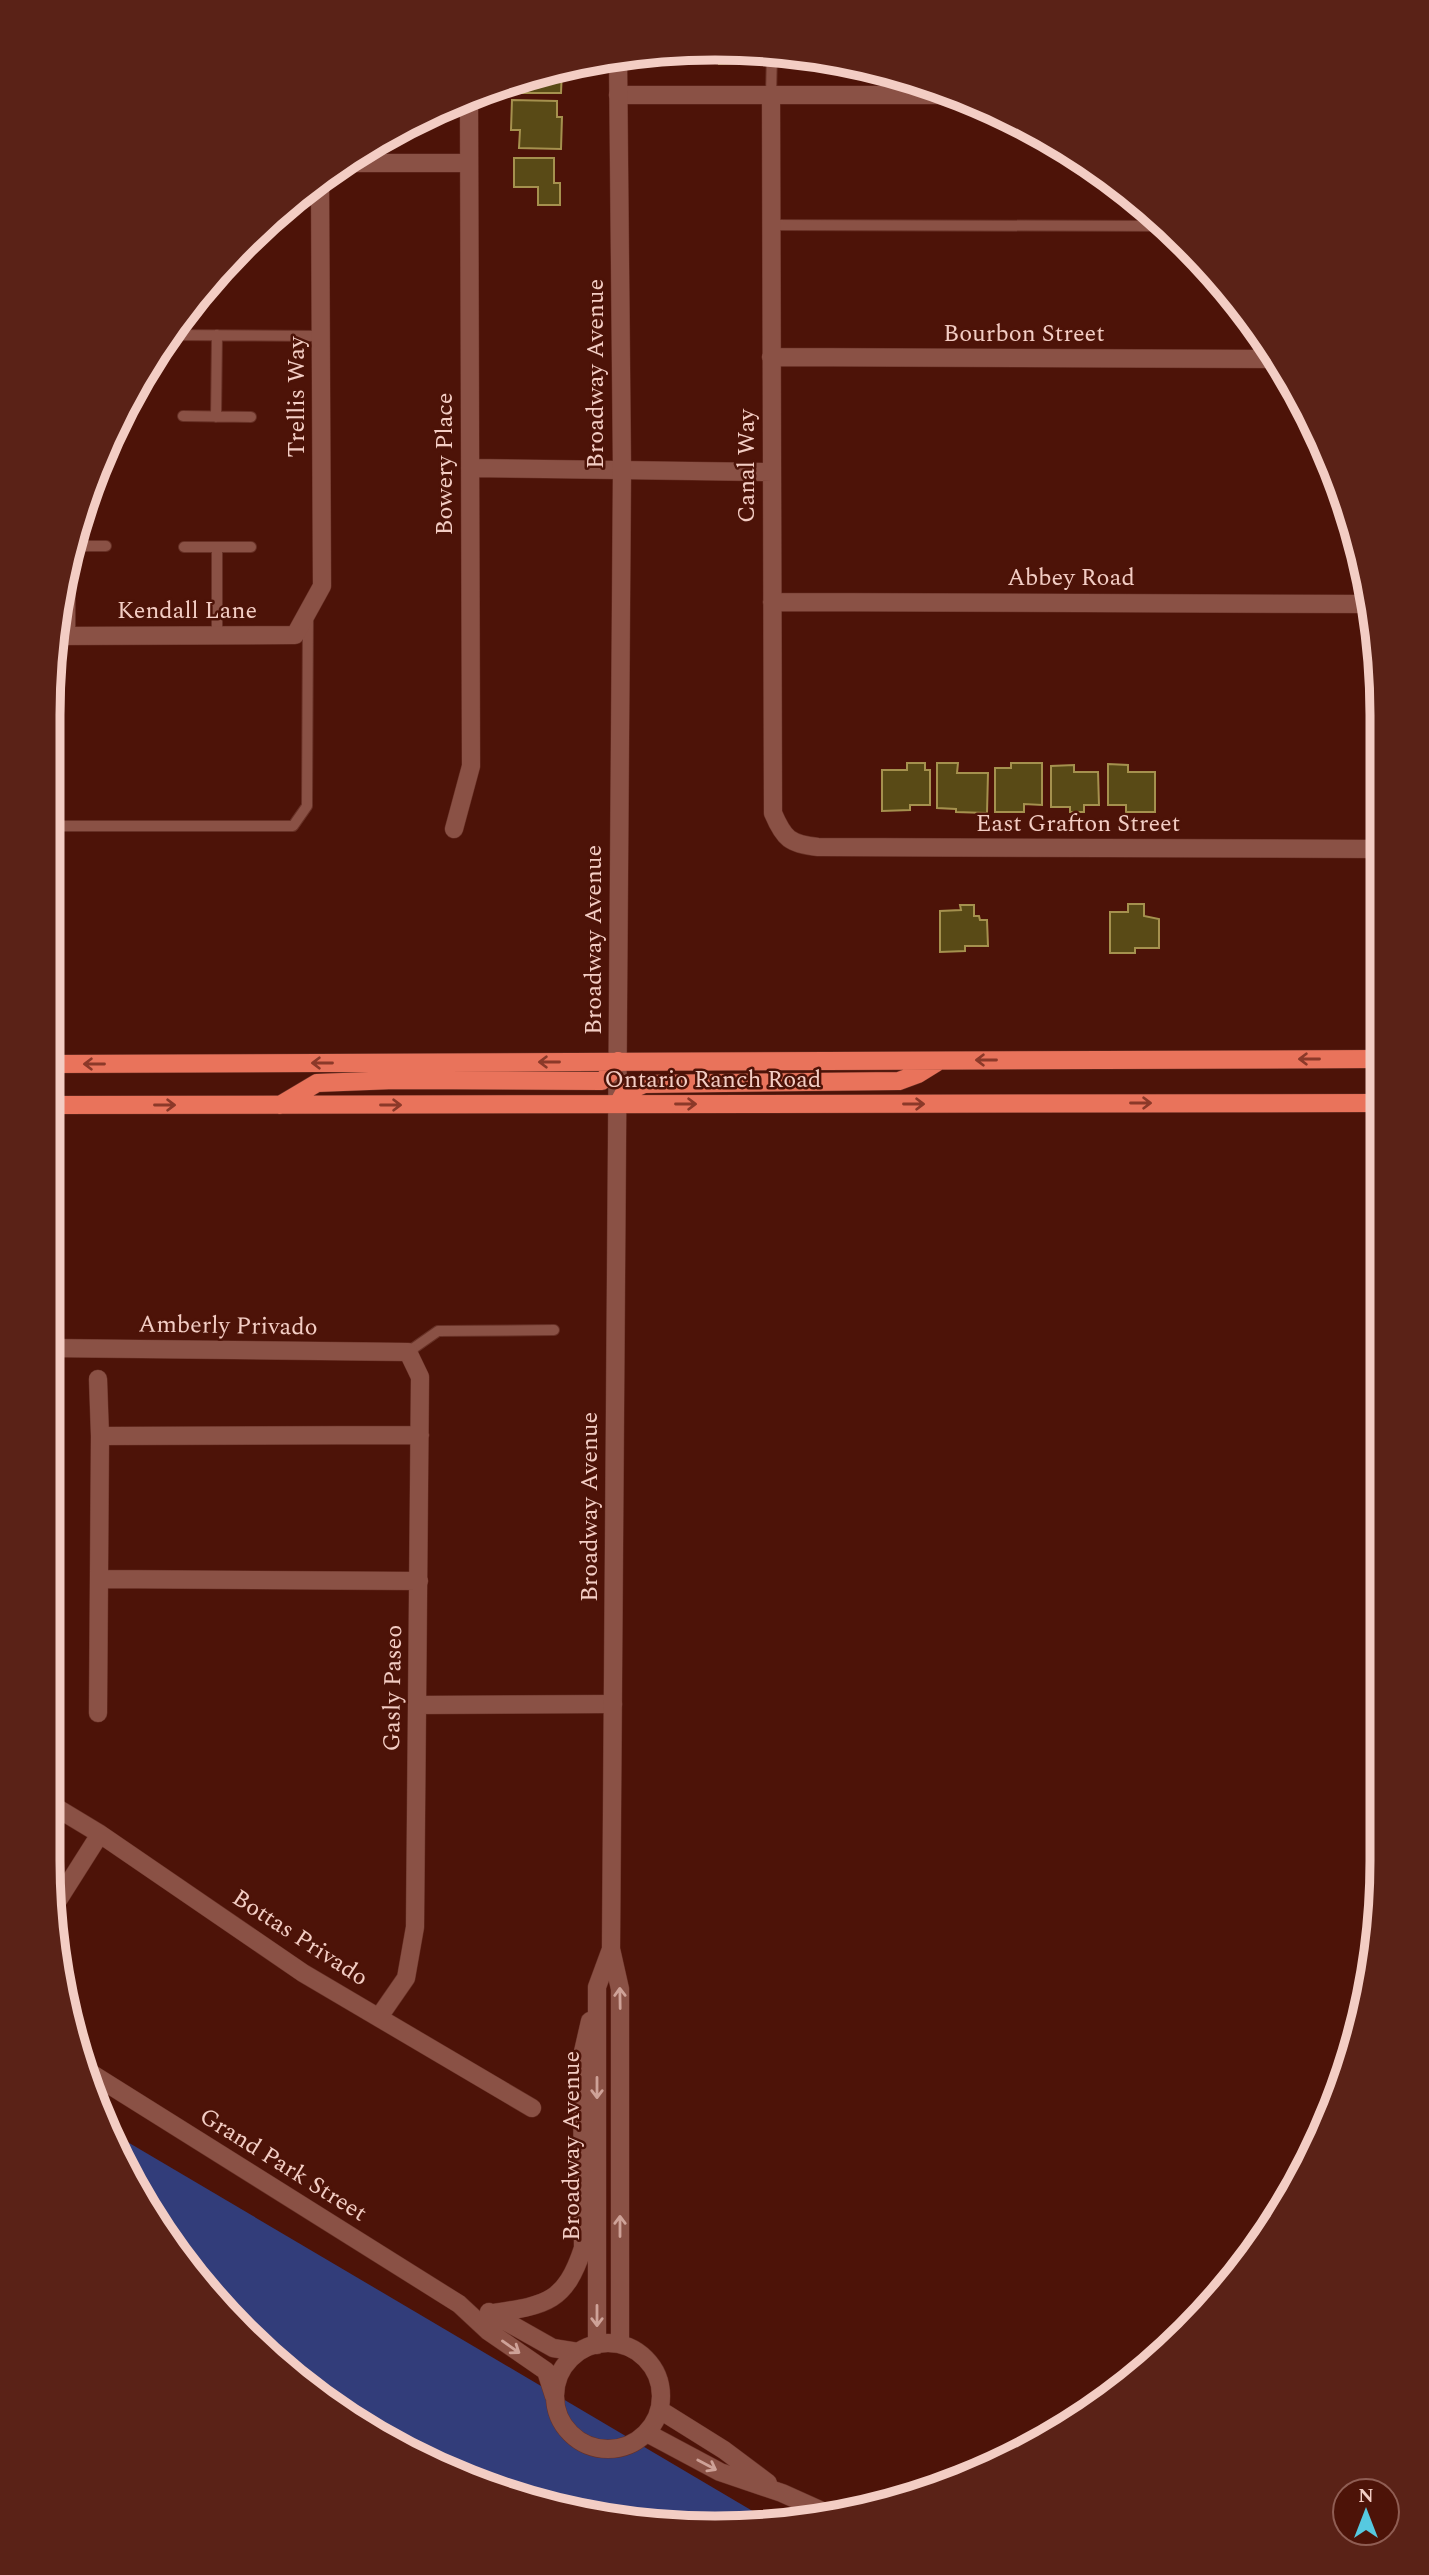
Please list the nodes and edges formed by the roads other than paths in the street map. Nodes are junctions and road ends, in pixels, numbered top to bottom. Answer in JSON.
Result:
{"nodes":[{"id":1,"x":772,"y":62,"type":"edge"},
{"id":2,"x":618,"y":67,"type":"edge"},
{"id":3,"x":618,"y":95,"type":"junction"},
{"id":4,"x":771,"y":95,"type":"junction"},
{"id":5,"x":928,"y":95,"type":"edge"},
{"id":6,"x":469,"y":107,"type":"edge"},
{"id":7,"x":362,"y":163,"type":"edge"},
{"id":8,"x":470,"y":163,"type":"junction"},
{"id":9,"x":320,"y":192,"type":"edge"},
{"id":10,"x":771,"y":225,"type":"junction"},
{"id":11,"x":1150,"y":226,"type":"edge"},
{"id":12,"x":181,"y":335,"type":"edge"},
{"id":13,"x":216,"y":335,"type":"junction"},
{"id":14,"x":321,"y":336,"type":"junction"},
{"id":15,"x":771,"y":357,"type":"junction"},
{"id":16,"x":1264,"y":359,"type":"edge"},
{"id":17,"x":183,"y":416,"type":"dead end"},
{"id":18,"x":216,"y":417,"type":"junction"},
{"id":19,"x":251,"y":417,"type":"dead end"},
{"id":20,"x":470,"y":468,"type":"junction"},
{"id":21,"x":622,"y":470,"type":"junction"},
{"id":22,"x":772,"y":472,"type":"junction"},
{"id":23,"x":82,"y":546,"type":"edge"},
{"id":24,"x":106,"y":547,"type":"dead end"},
{"id":25,"x":184,"y":547,"type":"dead end"},
{"id":26,"x":216,"y":547,"type":"junction"},
{"id":27,"x":251,"y":547,"type":"dead end"},
{"id":28,"x":772,"y":602,"type":"junction"},
{"id":29,"x":1360,"y":604,"type":"edge"},
{"id":30,"x":308,"y":613,"type":"junction"},
{"id":31,"x":216,"y":635,"type":"junction"},
{"id":32,"x":64,"y":636,"type":"edge"},
{"id":33,"x":60,"y":826,"type":"edge"},
{"id":34,"x":454,"y":829,"type":"dead end"},
{"id":35,"x":782,"y":834,"type":"joint"},
{"id":36,"x":1370,"y":849,"type":"edge"},
{"id":37,"x":1370,"y":1059,"type":"edge"},
{"id":38,"x":939,"y":1061,"type":"junction"},
{"id":39,"x":618,"y":1062,"type":"junction"},
{"id":40,"x":60,"y":1064,"type":"edge"},
{"id":41,"x":1370,"y":1103,"type":"edge"},
{"id":42,"x":618,"y":1104,"type":"junction"},
{"id":43,"x":60,"y":1105,"type":"edge"},
{"id":44,"x":280,"y":1105,"type":"junction"},
{"id":45,"x":554,"y":1330,"type":"dead end"},
{"id":46,"x":60,"y":1348,"type":"edge"},
{"id":47,"x":408,"y":1353,"type":"junction"},
{"id":48,"x":98,"y":1379,"type":"dead end"},
{"id":49,"x":420,"y":1435,"type":"junction"},
{"id":50,"x":100,"y":1436,"type":"junction"},
{"id":51,"x":99,"y":1578,"type":"junction"},
{"id":52,"x":418,"y":1581,"type":"junction"},
{"id":53,"x":613,"y":1704,"type":"junction"},
{"id":54,"x":417,"y":1705,"type":"junction"},
{"id":55,"x":98,"y":1713,"type":"dead end"},
{"id":56,"x":60,"y":1810,"type":"edge"},
{"id":57,"x":100,"y":1834,"type":"junction"},
{"id":58,"x":61,"y":1896,"type":"edge"},
{"id":59,"x":611,"y":1949,"type":"junction"},
{"id":60,"x":597,"y":1987,"type":"junction"},
{"id":61,"x":379,"y":2017,"type":"junction"},
{"id":62,"x":96,"y":2076,"type":"edge"},
{"id":63,"x":532,"y":2108,"type":"dead end"},
{"id":64,"x":459,"y":2304,"type":"junction"},
{"id":65,"x":493,"y":2314,"type":"junction"},
{"id":66,"x":620,"y":2343,"type":"junction"},
{"id":67,"x":597,"y":2345,"type":"junction"},
{"id":68,"x":578,"y":2352,"type":"junction"},
{"id":69,"x":554,"y":2396,"type":"junction"},
{"id":70,"x":660,"y":2410,"type":"junction"},
{"id":71,"x":647,"y":2434,"type":"junction"},
{"id":72,"x":782,"y":2493,"type":"junction"},
{"id":73,"x":814,"y":2508,"type":"edge"}],
"edges":[{"from":1,"to":4,"type":"lane"},
{"from":2,"to":3,"type":"street","name":"Broadway Avenue"},
{"from":3,"to":4,"type":"street"},
{"from":3,"to":21,"type":"street","name":"Broadway Avenue"},
{"from":4,"to":5,"type":"street"},
{"from":4,"to":10,"type":"street","name":"Canal Way"},
{"from":6,"to":8,"type":"street","name":"Bowery Place"},
{"from":7,"to":8,"type":"street"},
{"from":8,"to":20,"type":"street","name":"Bowery Place"},
{"from":9,"to":14,"type":"street","name":"Trellis Way"},
{"from":10,"to":11,"type":"lane"},
{"from":10,"to":15,"type":"street","name":"Canal Way"},
{"from":12,"to":13,"type":"lane"},
{"from":13,"to":14,"type":"lane"},
{"from":13,"to":18,"type":"lane"},
{"from":14,"to":30,"type":"street","name":"Trellis Way"},
{"from":15,"to":16,"type":"street","name":"Bourbon Street"},
{"from":15,"to":22,"type":"street","name":"Canal Way"},
{"from":17,"to":18,"type":"lane"},
{"from":18,"to":19,"type":"lane"},
{"from":20,"to":21,"type":"street"},
{"from":20,"to":34,"type":"street","name":"Bowery Place"},
{"from":21,"to":22,"type":"street"},
{"from":21,"to":39,"type":"street","name":"Broadway Avenue"},
{"from":22,"to":28,"type":"street","name":"Canal Way"},
{"from":23,"to":24,"type":"lane"},
{"from":25,"to":26,"type":"lane"},
{"from":26,"to":27,"type":"lane"},
{"from":26,"to":31,"type":"lane"},
{"from":28,"to":29,"type":"street","name":"Abbey Road"},
{"from":28,"to":35,"type":"street","name":"Canal Way"},
{"from":30,"to":31,"type":"street","name":"Kendall Lane"},
{"from":30,"to":33,"type":"lane"},
{"from":31,"to":32,"type":"street","name":"Kendall Lane"},
{"from":35,"to":36,"type":"street","name":"East Grafton Street"},
{"from":37,"to":38,"type":"main road","name":"Ontario Ranch Road","one_way":true},
{"from":38,"to":39,"type":"main road","name":"Ontario Ranch Road"},
{"from":38,"to":42,"type":"main road"},
{"from":39,"to":40,"type":"main road","name":"Ontario Ranch Road","one_way":true},
{"from":39,"to":42,"type":"street","name":"Broadway Avenue"},
{"from":39,"to":44,"type":"main road"},
{"from":42,"to":41,"type":"main road","name":"Ontario Ranch Road","one_way":true},
{"from":44,"to":42,"type":"main road","name":"Ontario Ranch Road","one_way":true},
{"from":42,"to":53,"type":"street","name":"Broadway Avenue"},
{"from":43,"to":44,"type":"main road","name":"Ontario Ranch Road","one_way":true},
{"from":45,"to":47,"type":"lane"},
{"from":46,"to":47,"type":"street","name":"Amberly Privado"},
{"from":47,"to":49,"type":"street","name":"Gasly Paseo"},
{"from":48,"to":50,"type":"street"},
{"from":49,"to":50,"type":"street"},
{"from":49,"to":52,"type":"street","name":"Gasly Paseo"},
{"from":50,"to":51,"type":"street"},
{"from":51,"to":52,"type":"street"},
{"from":51,"to":55,"type":"street"},
{"from":52,"to":54,"type":"street","name":"Gasly Paseo"},
{"from":53,"to":54,"type":"street"},
{"from":53,"to":59,"type":"street","name":"Broadway Avenue"},
{"from":54,"to":61,"type":"street","name":"Gasly Paseo"},
{"from":56,"to":57,"type":"street","name":"Bottas Privado"},
{"from":57,"to":58,"type":"street"},
{"from":57,"to":61,"type":"street","name":"Bottas Privado"},
{"from":59,"to":60,"type":"street","name":"Broadway Avenue"},
{"from":66,"to":59,"type":"street","name":"Broadway Avenue","one_way":true},
{"from":60,"to":65,"type":"street"},
{"from":60,"to":67,"type":"street","name":"Broadway Avenue","one_way":true},
{"from":61,"to":63,"type":"street","name":"Bottas Privado"},
{"from":62,"to":64,"type":"street","name":"Grand Park Street"},
{"from":64,"to":65,"type":"street","name":"Grand Park Street"},
{"from":64,"to":69,"type":"street","name":"Grand Park Street","one_way":true},
{"from":65,"to":68,"type":"street","name":"Grand Park Street"},
{"from":66,"to":67,"type":"street"},
{"from":66,"to":70,"type":"street"},
{"from":67,"to":68,"type":"street"},
{"from":68,"to":69,"type":"street"},
{"from":69,"to":71,"type":"street"},
{"from":70,"to":71,"type":"street"},
{"from":70,"to":72,"type":"street"},
{"from":71,"to":72,"type":"street","one_way":true},
{"from":72,"to":73,"type":"street"}]}
